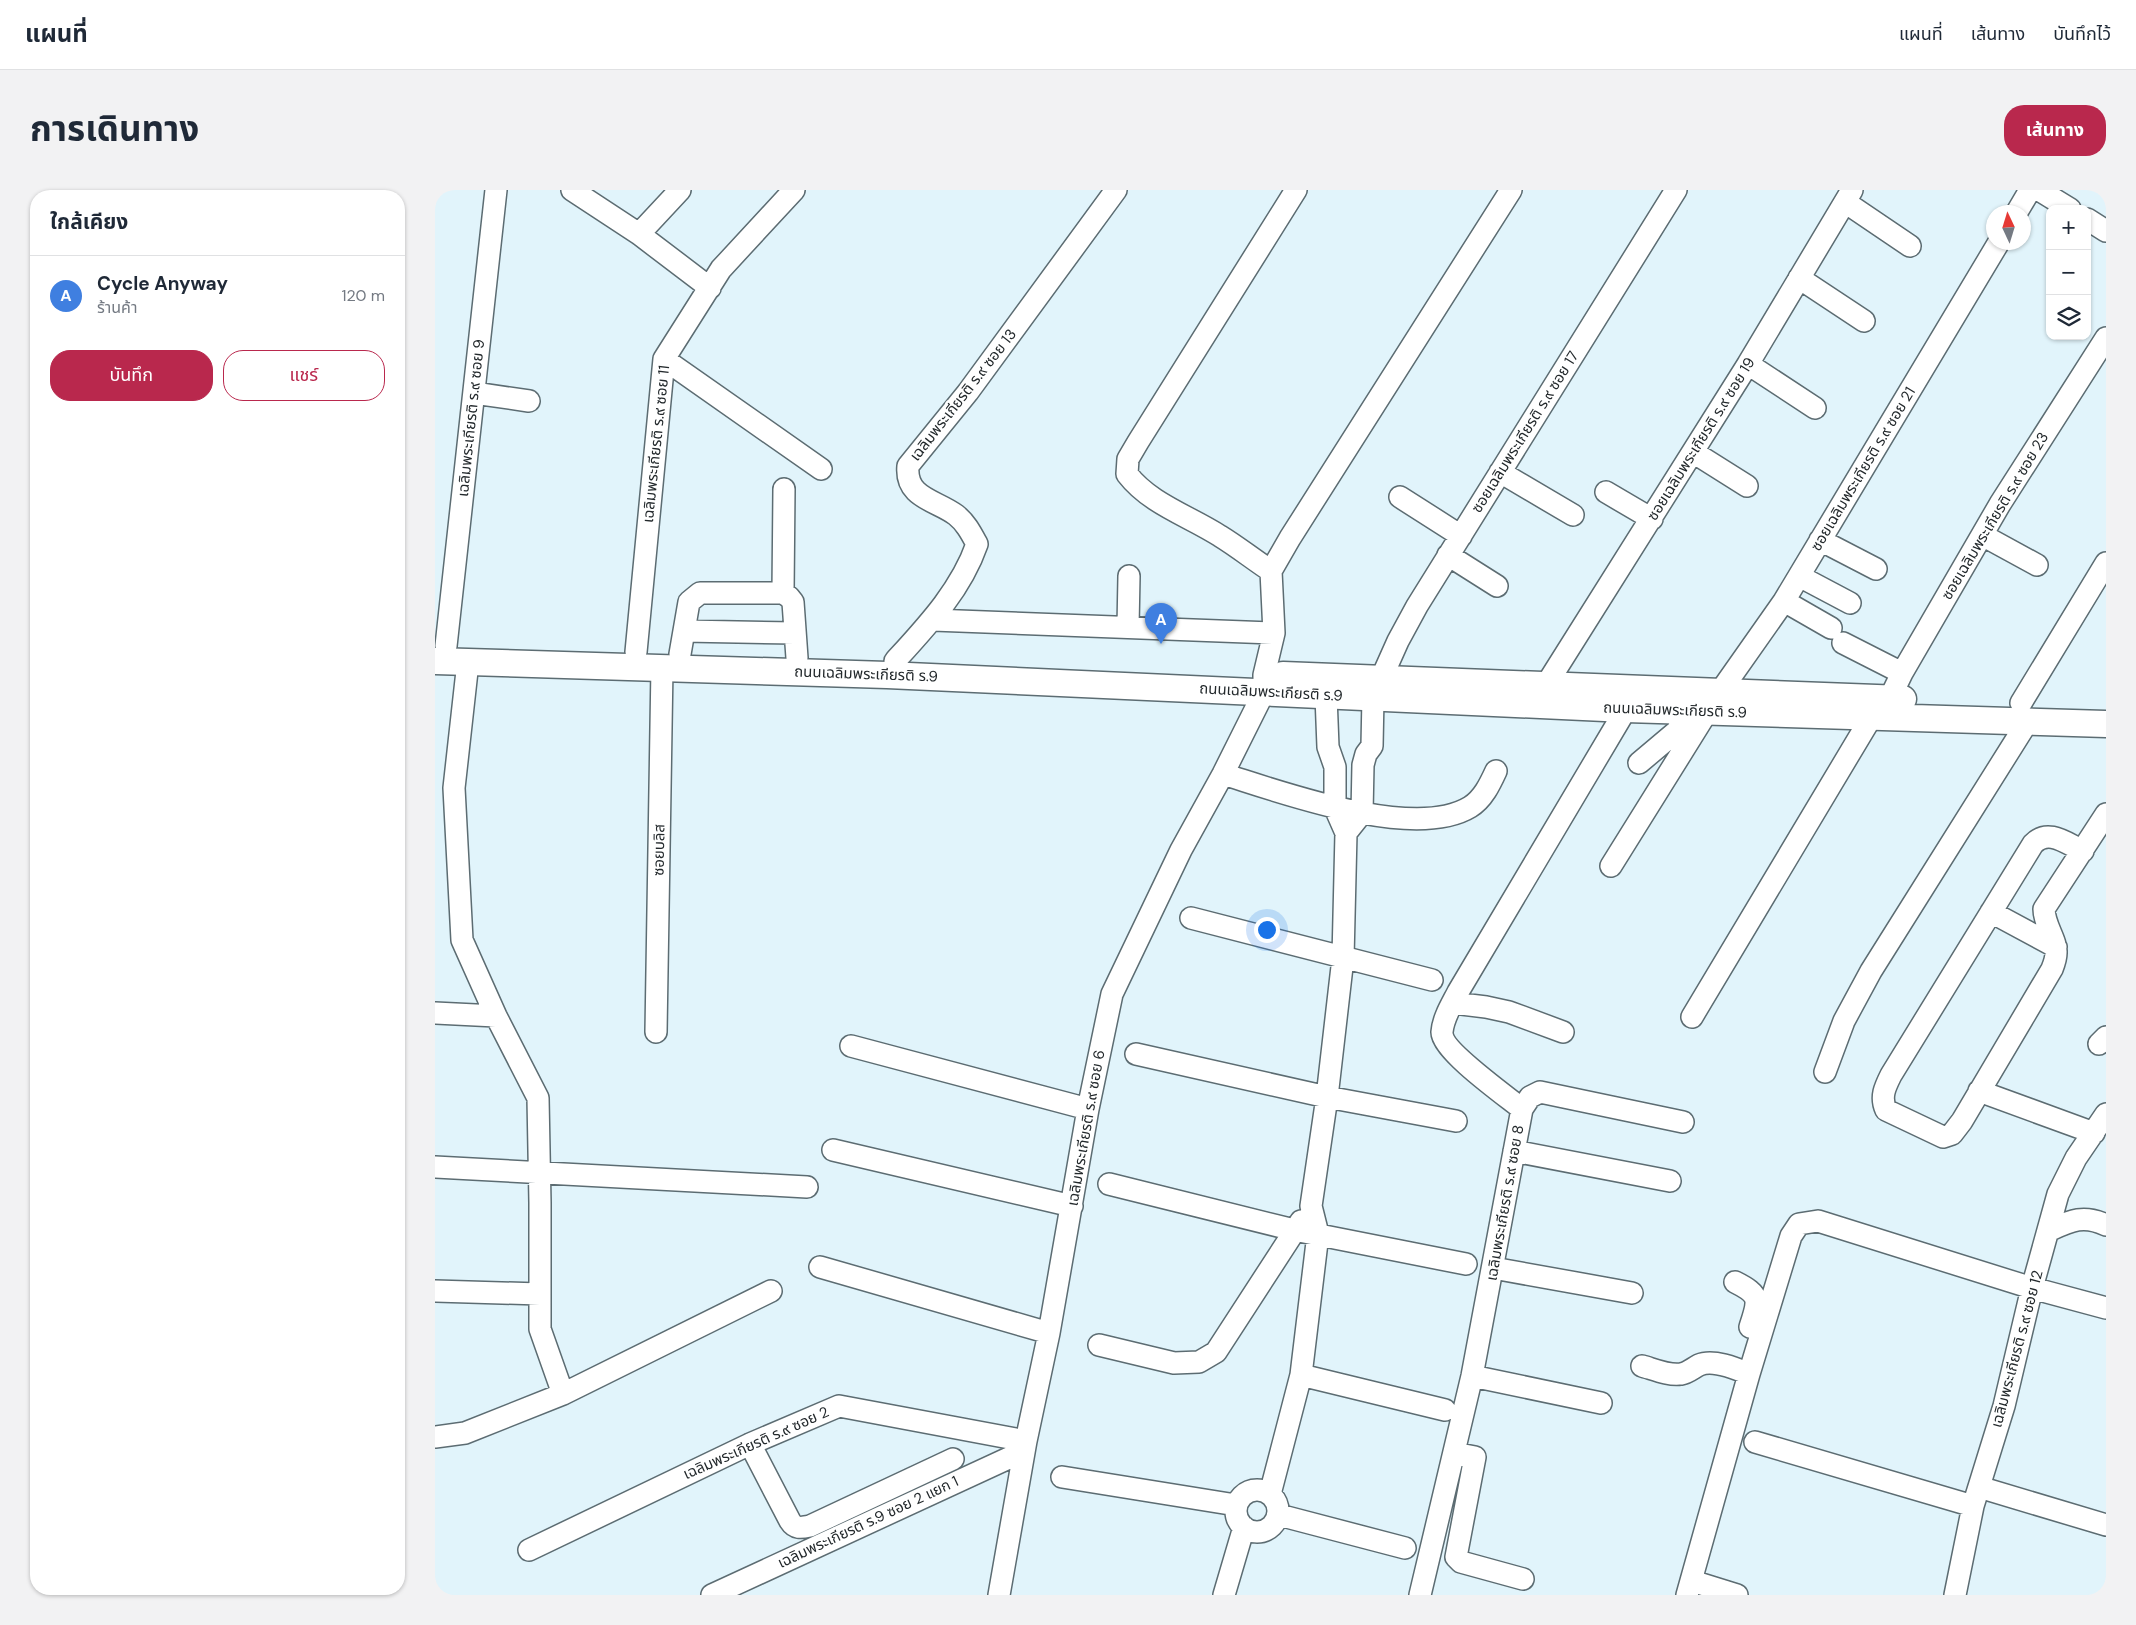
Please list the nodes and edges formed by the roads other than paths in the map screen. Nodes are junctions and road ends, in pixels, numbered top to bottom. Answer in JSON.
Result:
{"nodes":[{"id":1,"x":496,"y":190,"type":"edge"},
{"id":2,"x":572,"y":190,"type":"edge"},
{"id":3,"x":680,"y":190,"type":"edge"},
{"id":4,"x":794,"y":190,"type":"edge"},
{"id":5,"x":1116,"y":190,"type":"edge"},
{"id":6,"x":1295,"y":190,"type":"edge"},
{"id":7,"x":1511,"y":190,"type":"edge"},
{"id":8,"x":1676,"y":190,"type":"edge"},
{"id":9,"x":2030,"y":190,"type":"edge"},
{"id":10,"x":2039,"y":190,"type":"edge"},
{"id":11,"x":1848,"y":196,"type":"edge"},
{"id":12,"x":2021,"y":205,"type":"edge"},
{"id":13,"x":2063,"y":205,"type":"edge"},
{"id":14,"x":2091,"y":222,"type":"edge"},
{"id":15,"x":2106,"y":231,"type":"edge"},
{"id":16,"x":639,"y":234,"type":"junction"},
{"id":17,"x":1910,"y":246,"type":"dead end"},
{"id":18,"x":1994,"y":250,"type":"edge"},
{"id":19,"x":1799,"y":278,"type":"junction"},
{"id":20,"x":710,"y":288,"type":"junction"},
{"id":21,"x":1864,"y":321,"type":"dead end"},
{"id":22,"x":2106,"y":338,"type":"edge"},
{"id":23,"x":664,"y":359,"type":"junction"},
{"id":24,"x":1748,"y":364,"type":"junction"},
{"id":25,"x":474,"y":393,"type":"junction"},
{"id":26,"x":529,"y":402,"type":"dead end"},
{"id":27,"x":1815,"y":408,"type":"dead end"},
{"id":28,"x":1693,"y":452,"type":"junction"},
{"id":29,"x":821,"y":469,"type":"dead end"},
{"id":30,"x":1500,"y":472,"type":"junction"},
{"id":31,"x":1747,"y":486,"type":"dead end"},
{"id":32,"x":784,"y":490,"type":"dead end"},
{"id":33,"x":1605,"y":492,"type":"dead end"},
{"id":34,"x":1401,"y":496,"type":"dead end"},
{"id":35,"x":1573,"y":515,"type":"dead end"},
{"id":36,"x":1653,"y":519,"type":"junction"},
{"id":37,"x":1982,"y":535,"type":"junction"},
{"id":38,"x":1461,"y":536,"type":"junction"},
{"id":39,"x":1820,"y":540,"type":"junction"},
{"id":40,"x":1448,"y":555,"type":"junction"},
{"id":41,"x":2106,"y":563,"type":"edge"},
{"id":42,"x":2037,"y":565,"type":"dead end"},
{"id":43,"x":1876,"y":569,"type":"dead end"},
{"id":44,"x":1271,"y":571,"type":"junction"},
{"id":45,"x":1129,"y":576,"type":"dead end"},
{"id":46,"x":1799,"y":576,"type":"junction"},
{"id":47,"x":1497,"y":586,"type":"dead end"},
{"id":48,"x":783,"y":594,"type":"junction"},
{"id":49,"x":1784,"y":601,"type":"junction"},
{"id":50,"x":1850,"y":603,"type":"dead end"},
{"id":51,"x":933,"y":620,"type":"junction"},
{"id":52,"x":1128,"y":627,"type":"junction"},
{"id":53,"x":1274,"y":633,"type":"junction"},
{"id":54,"x":635,"y":652,"type":"junction"},
{"id":55,"x":797,"y":654,"type":"junction"},
{"id":56,"x":446,"y":655,"type":"edge"},
{"id":57,"x":677,"y":655,"type":"junction"},
{"id":58,"x":895,"y":661,"type":"junction"},
{"id":59,"x":1902,"y":673,"type":"junction"},
{"id":60,"x":1264,"y":683,"type":"junction"},
{"id":61,"x":1546,"y":685,"type":"junction"},
{"id":62,"x":1377,"y":688,"type":"junction"},
{"id":63,"x":1326,"y":696,"type":"junction"},
{"id":64,"x":1703,"y":704,"type":"junction"},
{"id":65,"x":2106,"y":706,"type":"edge"},
{"id":66,"x":1881,"y":707,"type":"junction"},
{"id":67,"x":1626,"y":709,"type":"junction"},
{"id":68,"x":2024,"y":712,"type":"junction"},
{"id":69,"x":2106,"y":724,"type":"edge"},
{"id":70,"x":1639,"y":763,"type":"dead end"},
{"id":71,"x":1497,"y":771,"type":"dead end"},
{"id":72,"x":1223,"y":774,"type":"junction"},
{"id":73,"x":1335,"y":808,"type":"junction"},
{"id":74,"x":1362,"y":813,"type":"junction"},
{"id":75,"x":2106,"y":814,"type":"edge"},
{"id":76,"x":1346,"y":833,"type":"junction"},
{"id":77,"x":2083,"y":851,"type":"junction"},
{"id":78,"x":1611,"y":866,"type":"dead end"},
{"id":79,"x":1991,"y":912,"type":"junction"},
{"id":80,"x":1191,"y":918,"type":"dead end"},
{"id":81,"x":2056,"y":947,"type":"junction"},
{"id":82,"x":1343,"y":958,"type":"junction"},
{"id":83,"x":1432,"y":980,"type":"dead end"},
{"id":84,"x":1453,"y":1003,"type":"junction"},
{"id":85,"x":435,"y":1013,"type":"edge"},
{"id":86,"x":496,"y":1016,"type":"junction"},
{"id":87,"x":1691,"y":1016,"type":"dead end"},
{"id":88,"x":656,"y":1032,"type":"dead end"},
{"id":89,"x":1563,"y":1032,"type":"dead end"},
{"id":90,"x":851,"y":1046,"type":"dead end"},
{"id":91,"x":1136,"y":1054,"type":"dead end"},
{"id":92,"x":1825,"y":1072,"type":"dead end"},
{"id":93,"x":1979,"y":1090,"type":"junction"},
{"id":94,"x":1327,"y":1097,"type":"junction"},
{"id":95,"x":1088,"y":1109,"type":"junction"},
{"id":96,"x":1522,"y":1109,"type":"junction"},
{"id":97,"x":2106,"y":1114,"type":"edge"},
{"id":98,"x":1456,"y":1121,"type":"dead end"},
{"id":99,"x":1683,"y":1122,"type":"dead end"},
{"id":100,"x":2094,"y":1133,"type":"junction"},
{"id":101,"x":833,"y":1150,"type":"dead end"},
{"id":102,"x":1514,"y":1151,"type":"junction"},
{"id":103,"x":435,"y":1167,"type":"edge"},
{"id":104,"x":539,"y":1173,"type":"junction"},
{"id":105,"x":1670,"y":1181,"type":"dead end"},
{"id":106,"x":1109,"y":1184,"type":"dead end"},
{"id":107,"x":807,"y":1187,"type":"dead end"},
{"id":108,"x":1072,"y":1206,"type":"junction"},
{"id":109,"x":1311,"y":1206,"type":"junction"},
{"id":110,"x":2106,"y":1225,"type":"edge"},
{"id":111,"x":1294,"y":1230,"type":"junction"},
{"id":112,"x":2049,"y":1231,"type":"junction"},
{"id":113,"x":1318,"y":1234,"type":"junction"},
{"id":114,"x":1466,"y":1264,"type":"dead end"},
{"id":115,"x":820,"y":1267,"type":"dead end"},
{"id":116,"x":1493,"y":1268,"type":"junction"},
{"id":117,"x":1735,"y":1282,"type":"dead end"},
{"id":118,"x":2033,"y":1288,"type":"junction"},
{"id":119,"x":435,"y":1291,"type":"edge"},
{"id":120,"x":771,"y":1291,"type":"dead end"},
{"id":121,"x":1632,"y":1293,"type":"dead end"},
{"id":122,"x":540,"y":1294,"type":"junction"},
{"id":123,"x":2106,"y":1308,"type":"edge"},
{"id":124,"x":1049,"y":1333,"type":"junction"},
{"id":125,"x":1099,"y":1345,"type":"dead end"},
{"id":126,"x":1642,"y":1366,"type":"dead end"},
{"id":127,"x":1743,"y":1371,"type":"junction"},
{"id":128,"x":1301,"y":1375,"type":"junction"},
{"id":129,"x":1472,"y":1376,"type":"junction"},
{"id":130,"x":563,"y":1394,"type":"junction"},
{"id":131,"x":1601,"y":1403,"type":"dead end"},
{"id":132,"x":1445,"y":1410,"type":"dead end"},
{"id":133,"x":435,"y":1437,"type":"edge"},
{"id":134,"x":1755,"y":1442,"type":"dead end"},
{"id":135,"x":750,"y":1444,"type":"junction"},
{"id":136,"x":1025,"y":1446,"type":"junction"},
{"id":137,"x":1454,"y":1453,"type":"junction"},
{"id":138,"x":953,"y":1459,"type":"dead end"},
{"id":139,"x":1062,"y":1477,"type":"dead end"},
{"id":140,"x":1271,"y":1494,"type":"junction"},
{"id":141,"x":1976,"y":1497,"type":"junction"},
{"id":142,"x":1236,"y":1506,"type":"junction"},
{"id":143,"x":1279,"y":1514,"type":"junction"},
{"id":144,"x":2106,"y":1525,"type":"edge"},
{"id":145,"x":1244,"y":1527,"type":"junction"},
{"id":146,"x":1405,"y":1548,"type":"dead end"},
{"id":147,"x":529,"y":1550,"type":"dead end"},
{"id":148,"x":1523,"y":1579,"type":"dead end"},
{"id":149,"x":1690,"y":1588,"type":"edge"},
{"id":150,"x":712,"y":1595,"type":"edge"},
{"id":151,"x":999,"y":1595,"type":"edge"},
{"id":152,"x":1224,"y":1595,"type":"edge"},
{"id":153,"x":1420,"y":1595,"type":"edge"},
{"id":154,"x":1737,"y":1595,"type":"edge"},
{"id":155,"x":1955,"y":1595,"type":"edge"}],
"edges":[{"from":1,"to":25,"type":"street","name":"เฉลิมพระเกียรติ ร.๙ ซอย 9"},
{"from":2,"to":16,"type":"street"},
{"from":3,"to":16,"type":"street"},
{"from":4,"to":20,"type":"street","name":"เฉลิมพระเกียรติ ร.๙ ซอย 11"},
{"from":5,"to":51,"type":"street","name":"เฉลิมพระเกียรติ ร.๙ ซอย 13"},
{"from":6,"to":44,"type":"street"},
{"from":7,"to":44,"type":"street"},
{"from":8,"to":30,"type":"street","name":"ซอยเฉลิมพระเกียรติ ร.๙ ซอย 17"},
{"from":9,"to":12,"type":"street"},
{"from":10,"to":13,"type":"street"},
{"from":11,"to":17,"type":"street"},
{"from":11,"to":19,"type":"street","name":"ซอยเฉลิมพระเกียรติ ร.๙ ซอย 19"},
{"from":14,"to":15,"type":"street"},
{"from":16,"to":20,"type":"street"},
{"from":18,"to":39,"type":"street","name":"ซอยเฉลิมพระเกียรติ ร.๙ ซอย 21"},
{"from":19,"to":21,"type":"street"},
{"from":19,"to":24,"type":"street","name":"ซอยเฉลิมพระเกียรติ ร.๙ ซอย 19"},
{"from":20,"to":23,"type":"street","name":"เฉลิมพระเกียรติ ร.๙ ซอย 11"},
{"from":22,"to":37,"type":"street","name":"ซอยเฉลิมพระเกียรติ ร.๙ ซอย 23"},
{"from":23,"to":29,"type":"street"},
{"from":23,"to":54,"type":"street","name":"เฉลิมพระเกียรติ ร.๙ ซอย 11"},
{"from":24,"to":27,"type":"street"},
{"from":24,"to":28,"type":"street","name":"ซอยเฉลิมพระเกียรติ ร.๙ ซอย 19"},
{"from":25,"to":26,"type":"street"},
{"from":25,"to":56,"type":"street","name":"เฉลิมพระเกียรติ ร.๙ ซอย 9"},
{"from":28,"to":31,"type":"street"},
{"from":28,"to":36,"type":"street","name":"ซอยเฉลิมพระเกียรติ ร.๙ ซอย 19"},
{"from":30,"to":35,"type":"street"},
{"from":30,"to":38,"type":"street","name":"ซอยเฉลิมพระเกียรติ ร.๙ ซอย 17"},
{"from":32,"to":48,"type":"street"},
{"from":33,"to":36,"type":"street"},
{"from":34,"to":38,"type":"street"},
{"from":36,"to":61,"type":"street","name":"ซอยเฉลิมพระเกียรติ ร.๙ ซอย 19"},
{"from":37,"to":42,"type":"street"},
{"from":37,"to":59,"type":"street","name":"ซอยเฉลิมพระเกียรติ ร.๙ ซอย 23"},
{"from":38,"to":40,"type":"street","name":"ซอยเฉลิมพระเกียรติ ร.๙ ซอย 17"},
{"from":39,"to":43,"type":"street"},
{"from":39,"to":46,"type":"street","name":"ซอยเฉลิมพระเกียรติ ร.๙ ซอย 21"},
{"from":40,"to":47,"type":"street"},
{"from":40,"to":62,"type":"street","name":"ซอยเฉลิมพระเกียรติ ร.๙ ซอย 17"},
{"from":41,"to":68,"type":"street"},
{"from":44,"to":53,"type":"street","name":"เฉลิมพระเกียรติ ร.๙ ซอย 6"},
{"from":45,"to":52,"type":"street"},
{"from":46,"to":49,"type":"street","name":"ซอยเฉลิมพระเกียรติ ร.๙ ซอย 21"},
{"from":46,"to":50,"type":"street"},
{"from":48,"to":55,"type":"street"},
{"from":48,"to":57,"type":"street","name":"ซอยบลิส"},
{"from":49,"to":59,"type":"street"},
{"from":49,"to":64,"type":"street","name":"ซอยเฉลิมพระเกียรติ ร.๙ ซอย 21"},
{"from":51,"to":52,"type":"street"},
{"from":51,"to":58,"type":"street","name":"เฉลิมพระเกียรติ ร.๙ ซอย 13"},
{"from":52,"to":53,"type":"street"},
{"from":53,"to":60,"type":"street","name":"เฉลิมพระเกียรติ ร.๙ ซอย 6"},
{"from":54,"to":56,"type":"main road","name":"ถนนเฉลิมพระเกียรติ ร.9"},
{"from":54,"to":57,"type":"main road","name":"ถนนเฉลิมพระเกียรติ ร.9"},
{"from":55,"to":57,"type":"main road","name":"ถนนเฉลิมพระเกียรติ ร.9"},
{"from":55,"to":58,"type":"main road","name":"ถนนเฉลิมพระเกียรติ ร.9"},
{"from":55,"to":60,"type":"main road","name":"ถนนเฉลิมพระเกียรติ ร.9"},
{"from":56,"to":57,"type":"main road","name":"ถนนเฉลิมพระเกียรติ ร.9"},
{"from":56,"to":86,"type":"street","name":"เฉลิมพระเกียรติ ร.๙ ซอย 9"},
{"from":57,"to":88,"type":"street","name":"ซอยบลิส"},
{"from":58,"to":60,"type":"main road","name":"ถนนเฉลิมพระเกียรติ ร.9"},
{"from":59,"to":66,"type":"street","name":"ซอยเฉลิมพระเกียรติ ร.๙ ซอย 23"},
{"from":60,"to":62,"type":"main road","name":"ถนนเฉลิมพระเกียรติ ร.9"},
{"from":60,"to":63,"type":"main road","name":"ถนนเฉลิมพระเกียรติ ร.9"},
{"from":60,"to":72,"type":"street","name":"เฉลิมพระเกียรติ ร.๙ ซอย 6"},
{"from":61,"to":62,"type":"main road","name":"ถนนเฉลิมพระเกียรติ ร.9"},
{"from":61,"to":64,"type":"main road","name":"ถนนเฉลิมพระเกียรติ ร.9"},
{"from":62,"to":63,"type":"main road","name":"ถนนเฉลิมพระเกียรติ ร.9"},
{"from":62,"to":67,"type":"main road","name":"ถนนเฉลิมพระเกียรติ ร.9"},
{"from":62,"to":74,"type":"street"},
{"from":63,"to":73,"type":"street"},
{"from":64,"to":66,"type":"main road","name":"ถนนเฉลิมพระเกียรติ ร.9"},
{"from":64,"to":67,"type":"main road","name":"ถนนเฉลิมพระเกียรติ ร.9"},
{"from":64,"to":70,"type":"street"},
{"from":64,"to":78,"type":"street"},
{"from":65,"to":68,"type":"main road","name":"ถนนเฉลิมพระเกียรติ ร.9"},
{"from":66,"to":68,"type":"main road","name":"ถนนเฉลิมพระเกียรติ ร.9"},
{"from":66,"to":87,"type":"street","name":"ซอยเฉลิมพระเกียรติ ร.๙ ซอย 23"},
{"from":67,"to":84,"type":"street","name":"เฉลิมพระเกียรติ ร.๙ ซอย 8"},
{"from":68,"to":69,"type":"main road","name":"ถนนเฉลิมพระเกียรติ ร.9"},
{"from":68,"to":92,"type":"street"},
{"from":71,"to":74,"type":"street"},
{"from":72,"to":73,"type":"street"},
{"from":72,"to":95,"type":"street","name":"เฉลิมพระเกียรติ ร.๙ ซอย 6"},
{"from":73,"to":74,"type":"street"},
{"from":73,"to":76,"type":"street"},
{"from":74,"to":76,"type":"street"},
{"from":75,"to":77,"type":"street"},
{"from":76,"to":82,"type":"street"},
{"from":77,"to":79,"type":"street"},
{"from":77,"to":81,"type":"street"},
{"from":79,"to":81,"type":"street"},
{"from":79,"to":93,"type":"street"},
{"from":80,"to":82,"type":"street"},
{"from":81,"to":93,"type":"street"},
{"from":82,"to":83,"type":"street"},
{"from":82,"to":94,"type":"street"},
{"from":84,"to":89,"type":"street"},
{"from":84,"to":96,"type":"street","name":"เฉลิมพระเกียรติ ร.๙ ซอย 8"},
{"from":85,"to":86,"type":"street"},
{"from":86,"to":104,"type":"street","name":"เฉลิมพระเกียรติ ร.๙ ซอย 9"},
{"from":90,"to":95,"type":"street"},
{"from":91,"to":94,"type":"street"},
{"from":93,"to":100,"type":"street"},
{"from":94,"to":98,"type":"street"},
{"from":94,"to":109,"type":"street"},
{"from":95,"to":108,"type":"street","name":"เฉลิมพระเกียรติ ร.๙ ซอย 6"},
{"from":96,"to":99,"type":"street"},
{"from":96,"to":102,"type":"street","name":"เฉลิมพระเกียรติ ร.๙ ซอย 8"},
{"from":97,"to":100,"type":"street","name":"เฉลิมพระเกียรติ ร.๙ ซอย 12"},
{"from":100,"to":112,"type":"street","name":"เฉลิมพระเกียรติ ร.๙ ซอย 12"},
{"from":101,"to":108,"type":"street"},
{"from":102,"to":105,"type":"street"},
{"from":102,"to":116,"type":"street","name":"เฉลิมพระเกียรติ ร.๙ ซอย 8"},
{"from":103,"to":104,"type":"street"},
{"from":104,"to":107,"type":"street"},
{"from":104,"to":122,"type":"street","name":"เฉลิมพระเกียรติ ร.๙ ซอย 9"},
{"from":106,"to":111,"type":"street"},
{"from":108,"to":124,"type":"street","name":"เฉลิมพระเกียรติ ร.๙ ซอย 6"},
{"from":109,"to":111,"type":"street"},
{"from":109,"to":113,"type":"street"},
{"from":110,"to":112,"type":"street"},
{"from":111,"to":113,"type":"street"},
{"from":111,"to":125,"type":"street"},
{"from":112,"to":118,"type":"street","name":"เฉลิมพระเกียรติ ร.๙ ซอย 12"},
{"from":113,"to":114,"type":"street"},
{"from":113,"to":128,"type":"street"},
{"from":115,"to":124,"type":"street"},
{"from":116,"to":121,"type":"street"},
{"from":116,"to":129,"type":"street","name":"เฉลิมพระเกียรติ ร.๙ ซอย 8"},
{"from":117,"to":127,"type":"street"},
{"from":118,"to":123,"type":"street"},
{"from":118,"to":127,"type":"street"},
{"from":118,"to":141,"type":"street","name":"เฉลิมพระเกียรติ ร.๙ ซอย 12"},
{"from":119,"to":122,"type":"street"},
{"from":120,"to":130,"type":"street"},
{"from":122,"to":130,"type":"street","name":"เฉลิมพระเกียรติ ร.๙ ซอย 9"},
{"from":124,"to":136,"type":"street","name":"เฉลิมพระเกียรติ ร.๙ ซอย 6"},
{"from":126,"to":127,"type":"street"},
{"from":127,"to":149,"type":"street"},
{"from":128,"to":132,"type":"street"},
{"from":128,"to":140,"type":"street"},
{"from":129,"to":131,"type":"street"},
{"from":129,"to":137,"type":"street","name":"เฉลิมพระเกียรติ ร.๙ ซอย 8"},
{"from":130,"to":133,"type":"street"},
{"from":134,"to":141,"type":"street"},
{"from":135,"to":136,"type":"street","name":"เฉลิมพระเกียรติ ร.๙ ซอย 2"},
{"from":135,"to":138,"type":"street"},
{"from":135,"to":147,"type":"street","name":"เฉลิมพระเกียรติ ร.๙ ซอย 2"},
{"from":136,"to":150,"type":"street","name":"เฉลิมพระเกียรติ ร.9 ซอย 2 แยก 1"},
{"from":136,"to":151,"type":"street","name":"เฉลิมพระเกียรติ ร.๙ ซอย 6"},
{"from":137,"to":148,"type":"street"},
{"from":137,"to":153,"type":"street","name":"เฉลิมพระเกียรติ ร.๙ ซอย 8"},
{"from":139,"to":142,"type":"street"},
{"from":140,"to":142,"type":"street"},
{"from":140,"to":143,"type":"street"},
{"from":141,"to":144,"type":"street"},
{"from":141,"to":155,"type":"street","name":"เฉลิมพระเกียรติ ร.๙ ซอย 12"},
{"from":142,"to":145,"type":"street"},
{"from":143,"to":145,"type":"street"},
{"from":143,"to":146,"type":"street"},
{"from":145,"to":152,"type":"street"},
{"from":149,"to":154,"type":"street"}]}
